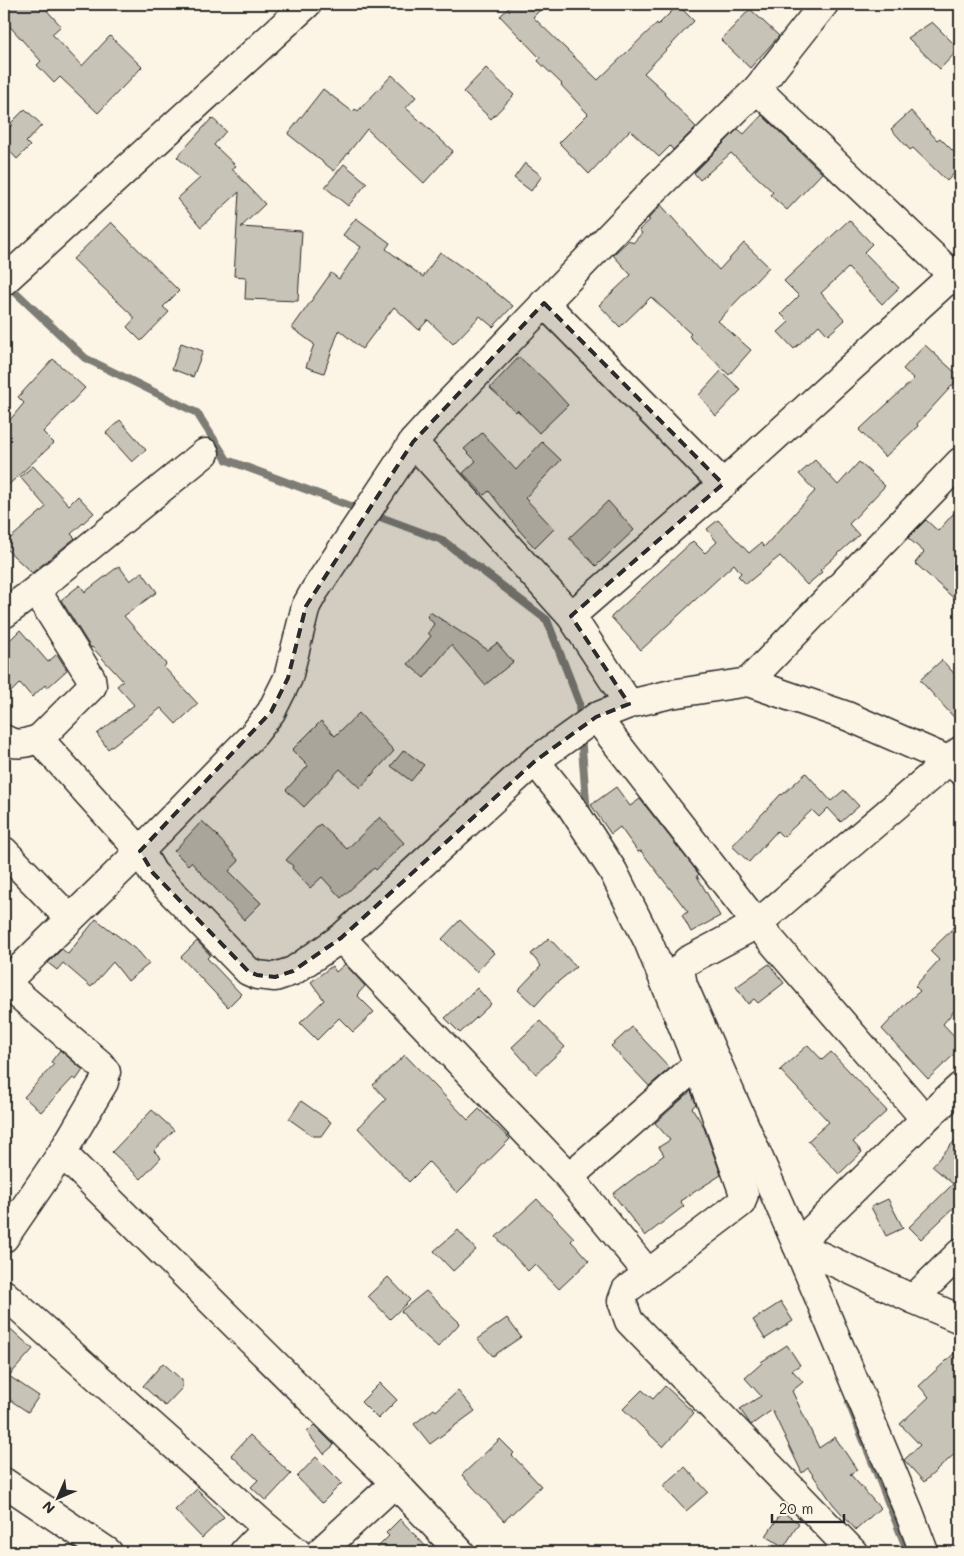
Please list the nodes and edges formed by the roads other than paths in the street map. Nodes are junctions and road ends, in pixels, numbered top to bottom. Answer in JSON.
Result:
{"nodes":[{"id":1,"x":307,"y":4,"type":"edge"},
{"id":2,"x":824,"y":4,"type":"edge"},
{"id":3,"x":756,"y":90,"type":"junction"},
{"id":4,"x":956,"y":279,"type":"edge"},
{"id":5,"x":4,"y":281,"type":"edge"},
{"id":6,"x":544,"y":303,"type":"junction"},
{"id":7,"x":413,"y":442,"type":"junction"},
{"id":8,"x":205,"y":452,"type":"dead end"},
{"id":9,"x":960,"y":462,"type":"edge"},
{"id":10,"x":723,"y":484,"type":"junction"},
{"id":11,"x":36,"y":590,"type":"junction"},
{"id":12,"x":4,"y":614,"type":"edge"},
{"id":13,"x":571,"y":616,"type":"junction"},
{"id":14,"x":748,"y":682,"type":"junction"},
{"id":15,"x":629,"y":704,"type":"junction"},
{"id":16,"x":596,"y":717,"type":"junction"},
{"id":17,"x":4,"y":739,"type":"edge"},
{"id":18,"x":38,"y":740,"type":"junction"},
{"id":19,"x":535,"y":760,"type":"junction"},
{"id":20,"x":957,"y":761,"type":"edge"},
{"id":21,"x":4,"y":851,"type":"edge"},
{"id":22,"x":140,"y":851,"type":"junction"},
{"id":23,"x":70,"y":919,"type":"junction"},
{"id":24,"x":757,"y":924,"type":"junction"},
{"id":25,"x":341,"y":938,"type":"junction"},
{"id":26,"x":4,"y":984,"type":"edge"},
{"id":27,"x":698,"y":1064,"type":"junction"},
{"id":28,"x":960,"y":1087,"type":"edge"},
{"id":29,"x":925,"y":1119,"type":"junction"},
{"id":30,"x":62,"y":1153,"type":"junction"},
{"id":31,"x":569,"y":1177,"type":"junction"},
{"id":32,"x":4,"y":1238,"type":"edge"},
{"id":33,"x":797,"y":1246,"type":"junction"},
{"id":34,"x":960,"y":1253,"type":"edge"},
{"id":35,"x":648,"y":1273,"type":"junction"},
{"id":36,"x":4,"y":1294,"type":"edge"},
{"id":37,"x":913,"y":1299,"type":"junction"},
{"id":38,"x":960,"y":1319,"type":"edge"},
{"id":39,"x":4,"y":1482,"type":"edge"},
{"id":40,"x":395,"y":1483,"type":"junction"},
{"id":41,"x":267,"y":1528,"type":"junction"},
{"id":42,"x":108,"y":1552,"type":"edge"},
{"id":43,"x":244,"y":1552,"type":"edge"},
{"id":44,"x":297,"y":1552,"type":"edge"},
{"id":45,"x":320,"y":1552,"type":"edge"},
{"id":46,"x":460,"y":1552,"type":"edge"},
{"id":47,"x":853,"y":1552,"type":"edge"},
{"id":48,"x":924,"y":1552,"type":"edge"}],
"edges":[{"from":1,"to":5,"type":"street"},
{"from":2,"to":3,"type":"street"},
{"from":3,"to":4,"type":"street"},
{"from":3,"to":6,"type":"street"},
{"from":4,"to":10,"type":"street"},
{"from":6,"to":7,"type":"street"},
{"from":6,"to":10,"type":"street"},
{"from":7,"to":13,"type":"street"},
{"from":7,"to":22,"type":"street"},
{"from":8,"to":11,"type":"street"},
{"from":9,"to":14,"type":"street"},
{"from":10,"to":13,"type":"street"},
{"from":11,"to":12,"type":"street"},
{"from":11,"to":18,"type":"street"},
{"from":13,"to":15,"type":"street"},
{"from":14,"to":15,"type":"street"},
{"from":14,"to":20,"type":"street"},
{"from":15,"to":16,"type":"street"},
{"from":16,"to":19,"type":"street"},
{"from":16,"to":24,"type":"street"},
{"from":17,"to":18,"type":"street"},
{"from":18,"to":22,"type":"street"},
{"from":19,"to":25,"type":"street"},
{"from":19,"to":27,"type":"street"},
{"from":20,"to":24,"type":"street"},
{"from":21,"to":23,"type":"street"},
{"from":22,"to":23,"type":"street"},
{"from":22,"to":25,"type":"street"},
{"from":23,"to":26,"type":"street"},
{"from":24,"to":29,"type":"street"},
{"from":24,"to":33,"type":"street"},
{"from":25,"to":31,"type":"street"},
{"from":26,"to":30,"type":"street"},
{"from":27,"to":31,"type":"street"},
{"from":27,"to":35,"type":"street"},
{"from":28,"to":29,"type":"street"},
{"from":29,"to":33,"type":"street"},
{"from":30,"to":32,"type":"street"},
{"from":30,"to":40,"type":"street"},
{"from":31,"to":35,"type":"street"},
{"from":33,"to":37,"type":"street"},
{"from":33,"to":48,"type":"street"},
{"from":34,"to":37,"type":"street"},
{"from":35,"to":47,"type":"street"},
{"from":36,"to":41,"type":"street"},
{"from":37,"to":38,"type":"street"},
{"from":39,"to":42,"type":"street"},
{"from":40,"to":45,"type":"street"},
{"from":40,"to":46,"type":"street"},
{"from":41,"to":43,"type":"street"},
{"from":41,"to":44,"type":"street"}]}
